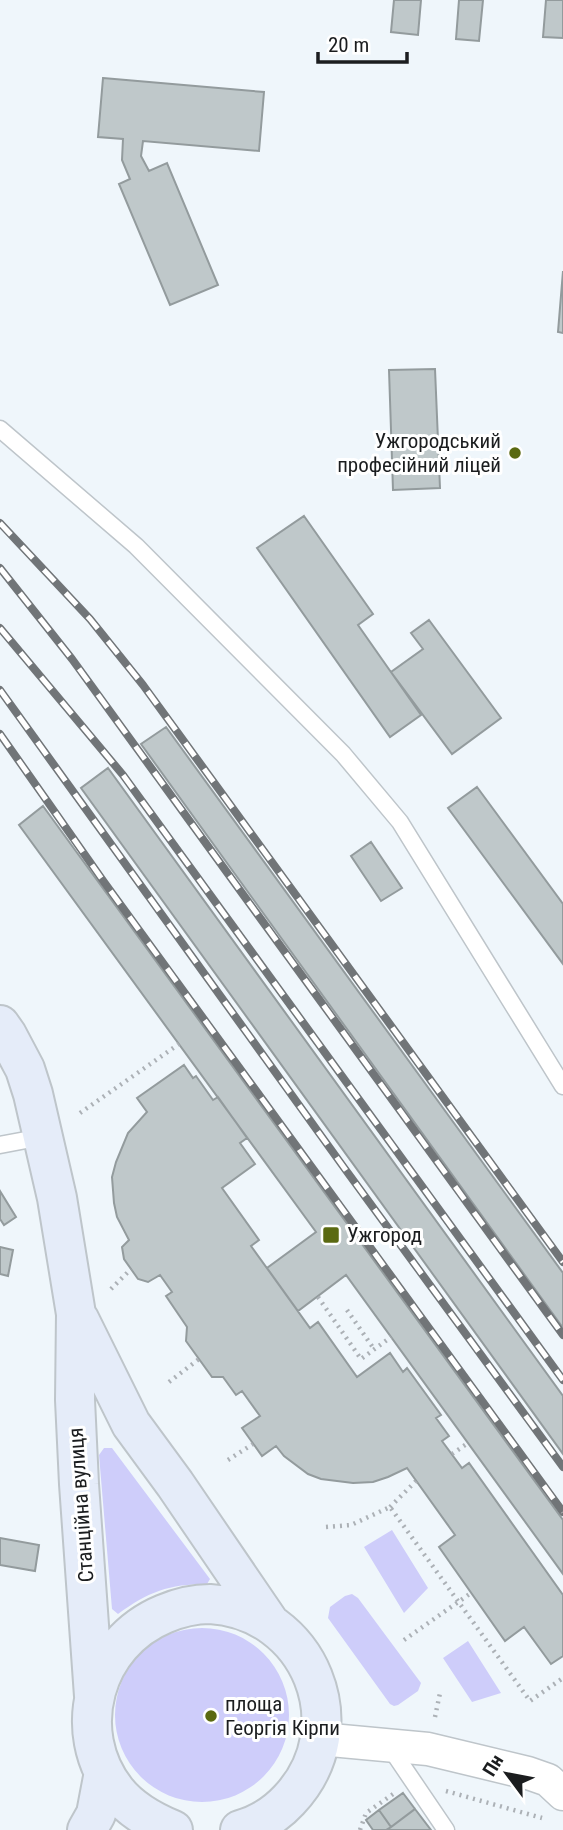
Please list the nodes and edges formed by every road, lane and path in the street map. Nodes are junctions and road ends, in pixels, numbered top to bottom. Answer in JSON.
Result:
{"nodes":[{"id":1,"x":0,"y":429,"type":"edge"},
{"id":2,"x":0,"y":1025,"type":"edge"},
{"id":3,"x":179,"y":1044,"type":"dead end"},
{"id":4,"x":563,"y":1086,"type":"edge"},
{"id":5,"x":80,"y":1113,"type":"dead end"},
{"id":6,"x":42,"y":1137,"type":"junction"},
{"id":7,"x":0,"y":1145,"type":"edge"},
{"id":8,"x":131,"y":1269,"type":"dead end"},
{"id":9,"x":111,"y":1289,"type":"dead end"},
{"id":10,"x":318,"y":1297,"type":"dead end"},
{"id":11,"x":347,"y":1310,"type":"dead end"},
{"id":12,"x":76,"y":1314,"type":"junction"},
{"id":13,"x":391,"y":1337,"type":"dead end"},
{"id":14,"x":374,"y":1349,"type":"junction"},
{"id":15,"x":199,"y":1359,"type":"dead end"},
{"id":16,"x":169,"y":1382,"type":"dead end"},
{"id":17,"x":468,"y":1443,"type":"dead end"},
{"id":18,"x":253,"y":1444,"type":"dead end"},
{"id":19,"x":452,"y":1454,"type":"dead end"},
{"id":20,"x":228,"y":1460,"type":"dead end"},
{"id":21,"x":416,"y":1481,"type":"dead end"},
{"id":22,"x":390,"y":1507,"type":"junction"},
{"id":23,"x":326,"y":1527,"type":"dead end"},
{"id":24,"x":471,"y":1593,"type":"dead end"},
{"id":25,"x":458,"y":1601,"type":"junction"},
{"id":26,"x":269,"y":1622,"type":"junction"},
{"id":27,"x":404,"y":1640,"type":"dead end"},
{"id":28,"x":563,"y":1678,"type":"edge"},
{"id":29,"x":440,"y":1693,"type":"dead end"},
{"id":30,"x":94,"y":1696,"type":"junction"},
{"id":31,"x":435,"y":1717,"type":"dead end"},
{"id":32,"x":320,"y":1739,"type":"junction"},
{"id":33,"x":388,"y":1744,"type":"junction"},
{"id":34,"x":104,"y":1772,"type":"junction"},
{"id":35,"x":413,"y":1781,"type":"junction"},
{"id":36,"x":557,"y":1808,"type":"edge"},
{"id":37,"x":86,"y":1830,"type":"edge"},
{"id":38,"x":173,"y":1830,"type":"edge"},
{"id":39,"x":240,"y":1830,"type":"edge"},
{"id":40,"x":360,"y":1830,"type":"edge"},
{"id":41,"x":446,"y":1830,"type":"edge"}],
"edges":[{"from":1,"to":4,"type":"lane"},
{"from":2,"to":6,"type":"main road","name":"Станційна вулиця"},
{"from":3,"to":5,"type":"path"},
{"from":6,"to":7,"type":"lane"},
{"from":6,"to":12,"type":"main road","name":"Станційна вулиця"},
{"from":8,"to":9,"type":"path"},
{"from":10,"to":14,"type":"path"},
{"from":11,"to":14,"type":"path"},
{"from":12,"to":26,"type":"main road","name":"Станційна вулиця"},
{"from":12,"to":30,"type":"main road","name":"Станційна вулиця"},
{"from":13,"to":14,"type":"path"},
{"from":15,"to":16,"type":"path"},
{"from":17,"to":19,"type":"path"},
{"from":18,"to":20,"type":"path"},
{"from":21,"to":22,"type":"path"},
{"from":22,"to":23,"type":"path"},
{"from":22,"to":25,"type":"path"},
{"from":24,"to":25,"type":"path"},
{"from":25,"to":27,"type":"path"},
{"from":25,"to":28,"type":"path"},
{"from":26,"to":30,"type":"main road"},
{"from":26,"to":32,"type":"main road"},
{"from":29,"to":31,"type":"path"},
{"from":30,"to":34,"type":"main road"},
{"from":32,"to":33,"type":"street"},
{"from":32,"to":39,"type":"main road"},
{"from":33,"to":35,"type":"lane"},
{"from":33,"to":36,"type":"street"},
{"from":34,"to":37,"type":"main road"},
{"from":34,"to":38,"type":"main road"},
{"from":35,"to":36,"type":"path"},
{"from":35,"to":40,"type":"path"},
{"from":35,"to":41,"type":"lane"}]}
